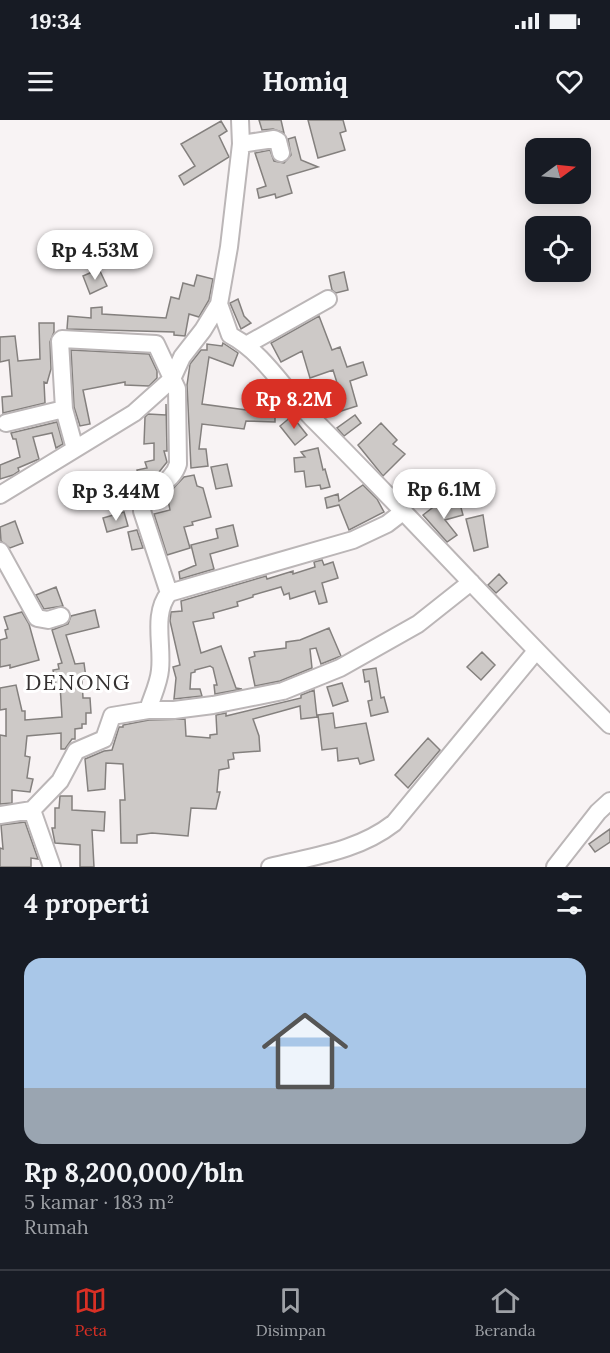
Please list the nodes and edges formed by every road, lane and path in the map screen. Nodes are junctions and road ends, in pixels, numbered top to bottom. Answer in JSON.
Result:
{"nodes":[{"id":1,"x":240,"y":120,"type":"edge"},
{"id":2,"x":241,"y":144,"type":"junction"},
{"id":3,"x":281,"y":153,"type":"dead end"},
{"id":4,"x":328,"y":299,"type":"dead end"},
{"id":5,"x":219,"y":304,"type":"junction"},
{"id":6,"x":203,"y":330,"type":"junction"},
{"id":7,"x":230,"y":335,"type":"junction"},
{"id":8,"x":248,"y":344,"type":"junction"},
{"id":9,"x":172,"y":379,"type":"junction"},
{"id":10,"x":64,"y":409,"type":"junction"},
{"id":11,"x":6,"y":423,"type":"dead end"},
{"id":12,"x":75,"y":449,"type":"junction"},
{"id":13,"x":0,"y":495,"type":"edge"},
{"id":14,"x":404,"y":511,"type":"junction"},
{"id":15,"x":0,"y":551,"type":"edge"},
{"id":16,"x":471,"y":582,"type":"junction"},
{"id":17,"x":169,"y":593,"type":"junction"},
{"id":18,"x":62,"y":616,"type":"dead end"},
{"id":19,"x":536,"y":651,"type":"junction"},
{"id":20,"x":148,"y":710,"type":"junction"},
{"id":21,"x":610,"y":725,"type":"edge"},
{"id":22,"x":610,"y":801,"type":"edge"},
{"id":23,"x":32,"y":810,"type":"junction"},
{"id":24,"x":0,"y":815,"type":"edge"},
{"id":25,"x":52,"y":867,"type":"edge"},
{"id":26,"x":270,"y":867,"type":"edge"},
{"id":27,"x":555,"y":867,"type":"edge"}],
"edges":[{"from":1,"to":2,"type":"street"},
{"from":2,"to":3,"type":"street"},
{"from":2,"to":5,"type":"street"},
{"from":4,"to":8,"type":"street"},
{"from":5,"to":6,"type":"street"},
{"from":5,"to":7,"type":"street"},
{"from":6,"to":7,"type":"street"},
{"from":6,"to":9,"type":"street"},
{"from":7,"to":8,"type":"street"},
{"from":8,"to":14,"type":"street"},
{"from":9,"to":10,"type":"street"},
{"from":9,"to":12,"type":"street"},
{"from":9,"to":17,"type":"street"},
{"from":10,"to":11,"type":"street"},
{"from":10,"to":12,"type":"street"},
{"from":12,"to":13,"type":"street"},
{"from":14,"to":16,"type":"street"},
{"from":14,"to":17,"type":"street"},
{"from":15,"to":18,"type":"street"},
{"from":16,"to":19,"type":"street"},
{"from":16,"to":20,"type":"street"},
{"from":17,"to":20,"type":"street"},
{"from":19,"to":21,"type":"street"},
{"from":19,"to":26,"type":"street"},
{"from":20,"to":23,"type":"street"},
{"from":22,"to":27,"type":"street"},
{"from":23,"to":24,"type":"street"},
{"from":23,"to":25,"type":"street"}]}
